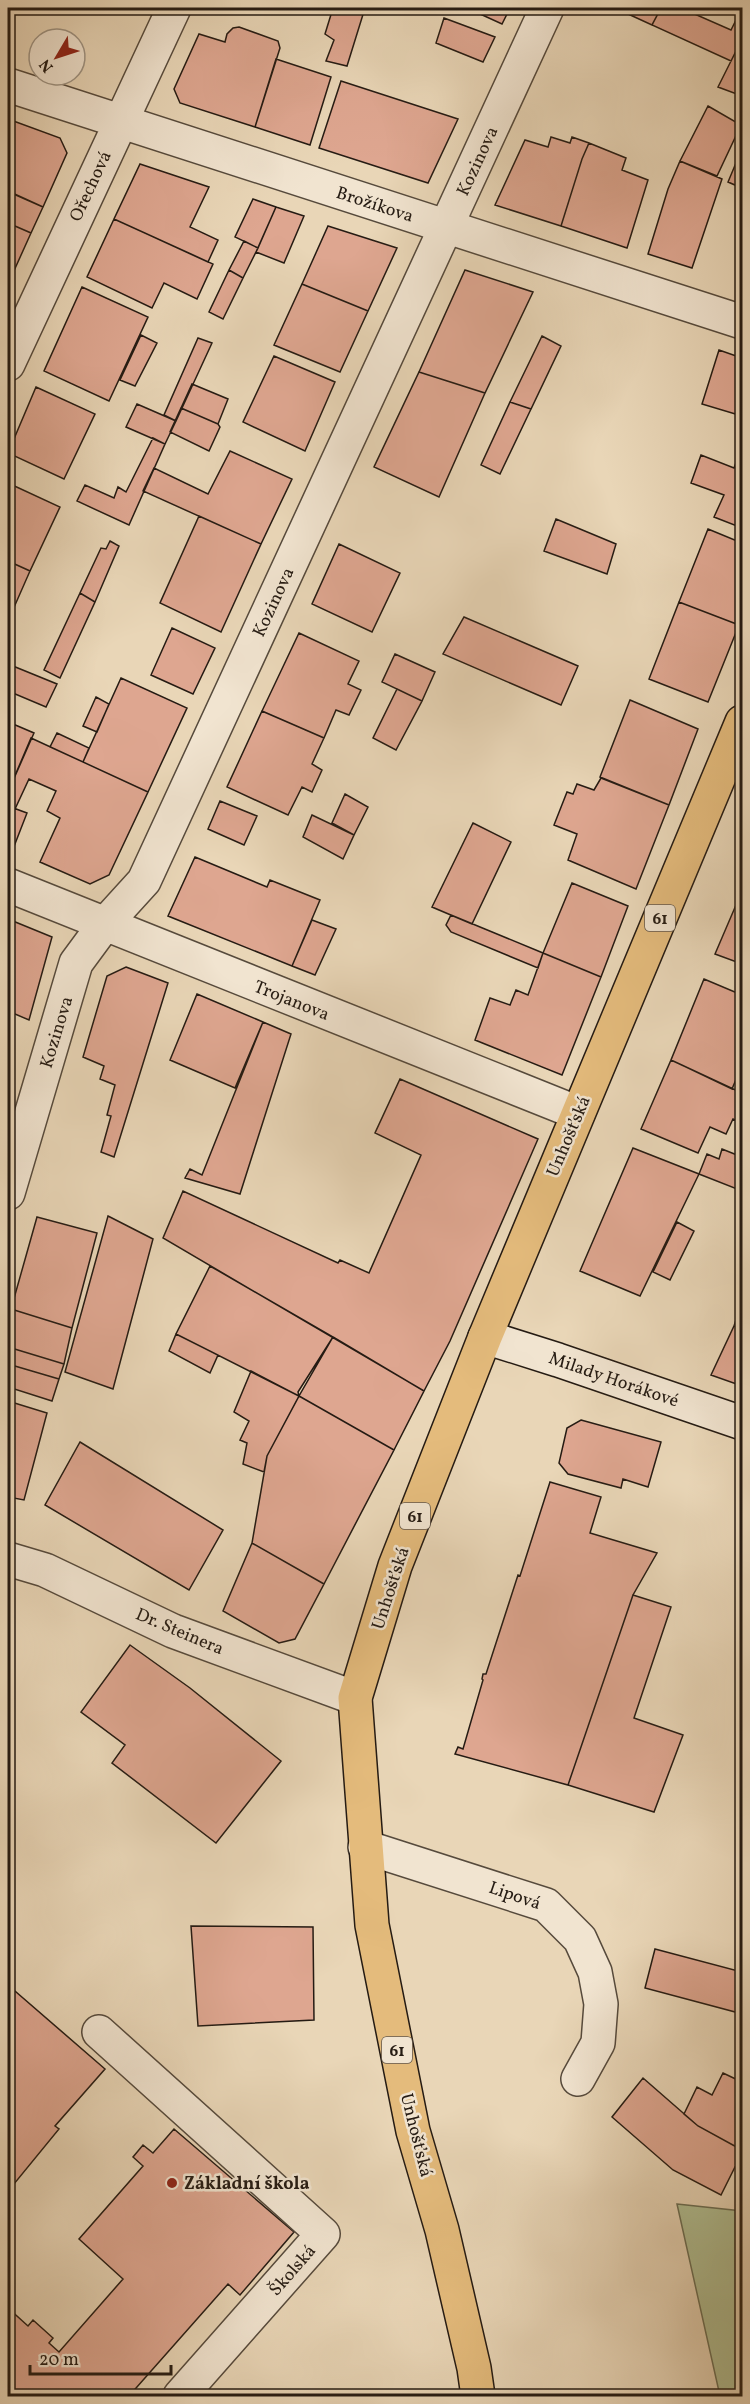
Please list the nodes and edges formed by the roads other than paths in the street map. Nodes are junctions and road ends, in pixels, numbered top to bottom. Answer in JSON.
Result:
{"nodes":[{"id":1,"x":174,"y":8,"type":"edge"},
{"id":2,"x":547,"y":8,"type":"edge"},
{"id":3,"x":8,"y":85,"type":"edge"},
{"id":4,"x":119,"y":122,"type":"junction"},
{"id":5,"x":447,"y":227,"type":"junction"},
{"id":6,"x":742,"y":322,"type":"edge"},
{"id":7,"x":8,"y":364,"type":"edge"},
{"id":8,"x":742,"y":722,"type":"edge"},
{"id":9,"x":8,"y":885,"type":"edge"},
{"id":10,"x":104,"y":925,"type":"junction"},
{"id":11,"x":578,"y":1113,"type":"junction"},
{"id":12,"x":8,"y":1193,"type":"edge"},
{"id":13,"x":485,"y":1338,"type":"junction"},
{"id":14,"x":742,"y":1423,"type":"edge"},
{"id":15,"x":8,"y":1559,"type":"edge"},
{"id":16,"x":354,"y":1698,"type":"junction"},
{"id":17,"x":366,"y":1847,"type":"junction"},
{"id":18,"x":99,"y":2032,"type":"dead end"},
{"id":19,"x":578,"y":2079,"type":"dead end"},
{"id":20,"x":180,"y":2397,"type":"edge"},
{"id":21,"x":478,"y":2397,"type":"edge"}],
"edges":[{"from":1,"to":4,"type":"street","name":"Ořechová"},
{"from":2,"to":5,"type":"street","name":"Kozinova"},
{"from":3,"to":4,"type":"street","name":"Brožíkova"},
{"from":4,"to":5,"type":"street","name":"Brožíkova"},
{"from":4,"to":7,"type":"street","name":"Ořechová"},
{"from":5,"to":6,"type":"street","name":"Brožíkova"},
{"from":5,"to":10,"type":"street","name":"Kozinova"},
{"from":8,"to":11,"type":"main road","name":"Unhošťská","number":"61"},
{"from":9,"to":10,"type":"street","name":"Trojanova"},
{"from":10,"to":11,"type":"street","name":"Trojanova"},
{"from":10,"to":12,"type":"street","name":"Kozinova"},
{"from":11,"to":13,"type":"main road","name":"Unhošťská","number":"61"},
{"from":13,"to":14,"type":"street","name":"Milady Horákové"},
{"from":13,"to":16,"type":"main road","name":"Unhošťská","number":"61"},
{"from":15,"to":16,"type":"street","name":"Dr. Steinera"},
{"from":16,"to":17,"type":"main road","name":"Unhošťská","number":"61"},
{"from":17,"to":19,"type":"street","name":"Lipová"},
{"from":17,"to":21,"type":"main road","name":"Unhošťská","number":"61"},
{"from":18,"to":20,"type":"street","name":"Školská"}]}
